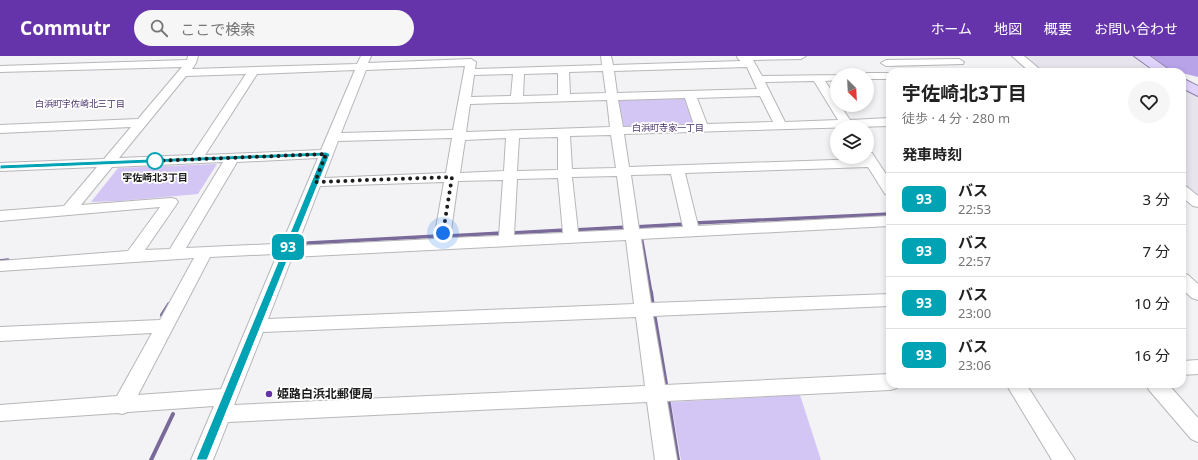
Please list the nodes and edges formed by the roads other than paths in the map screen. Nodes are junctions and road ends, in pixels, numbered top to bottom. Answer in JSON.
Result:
{"nodes":[{"id":1,"x":11,"y":56,"type":"edge"},
{"id":2,"x":579,"y":56,"type":"edge"},
{"id":3,"x":606,"y":56,"type":"edge"},
{"id":4,"x":800,"y":56,"type":"edge"},
{"id":5,"x":1017,"y":56,"type":"edge"},
{"id":6,"x":1141,"y":56,"type":"edge"},
{"id":7,"x":192,"y":59,"type":"edge"},
{"id":8,"x":745,"y":59,"type":"edge"},
{"id":9,"x":883,"y":60,"type":"edge"},
{"id":10,"x":364,"y":61,"type":"edge"},
{"id":11,"x":960,"y":62,"type":"edge"},
{"id":12,"x":0,"y":64,"type":"edge"},
{"id":13,"x":471,"y":64,"type":"edge"},
{"id":14,"x":258,"y":67,"type":"junction"},
{"id":15,"x":608,"y":68,"type":"junction"},
{"id":16,"x":890,"y":68,"type":"edge"},
{"id":17,"x":1032,"y":68,"type":"edge"},
{"id":18,"x":1159,"y":68,"type":"edge"},
{"id":19,"x":0,"y":69,"type":"edge"},
{"id":20,"x":563,"y":69,"type":"junction"},
{"id":21,"x":580,"y":69,"type":"junction"},
{"id":22,"x":519,"y":70,"type":"junction"},
{"id":23,"x":183,"y":73,"type":"junction"},
{"id":24,"x":874,"y":76,"type":"edge"},
{"id":25,"x":886,"y":76,"type":"edge"},
{"id":26,"x":830,"y":77,"type":"edge"},
{"id":27,"x":818,"y":78,"type":"junction"},
{"id":28,"x":759,"y":79,"type":"junction"},
{"id":29,"x":1186,"y":84,"type":"edge"},
{"id":30,"x":765,"y":92,"type":"junction"},
{"id":31,"x":1198,"y":92,"type":"edge"},
{"id":32,"x":690,"y":94,"type":"junction"},
{"id":33,"x":612,"y":96,"type":"junction"},
{"id":34,"x":564,"y":97,"type":"junction"},
{"id":35,"x":517,"y":99,"type":"junction"},
{"id":36,"x":464,"y":101,"type":"junction"},
{"id":37,"x":844,"y":120,"type":"edge"},
{"id":38,"x":886,"y":122,"type":"edge"},
{"id":39,"x":142,"y":123,"type":"junction"},
{"id":40,"x":874,"y":123,"type":"edge"},
{"id":41,"x":830,"y":125,"type":"edge"},
{"id":42,"x":781,"y":126,"type":"junction"},
{"id":43,"x":0,"y":129,"type":"edge"},
{"id":44,"x":702,"y":129,"type":"junction"},
{"id":45,"x":617,"y":132,"type":"junction"},
{"id":46,"x":564,"y":133,"type":"junction"},
{"id":47,"x":459,"y":135,"type":"junction"},
{"id":48,"x":513,"y":135,"type":"junction"},
{"id":49,"x":333,"y":137,"type":"junction"},
{"id":50,"x":326,"y":154,"type":"junction"},
{"id":51,"x":232,"y":158,"type":"junction"},
{"id":52,"x":196,"y":159,"type":"junction"},
{"id":53,"x":830,"y":162,"type":"edge"},
{"id":54,"x":109,"y":163,"type":"junction"},
{"id":55,"x":872,"y":164,"type":"edge"},
{"id":56,"x":0,"y":168,"type":"edge"},
{"id":57,"x":677,"y":170,"type":"junction"},
{"id":58,"x":623,"y":173,"type":"junction"},
{"id":59,"x":565,"y":174,"type":"junction"},
{"id":60,"x":510,"y":175,"type":"junction"},
{"id":61,"x":452,"y":177,"type":"junction"},
{"id":62,"x":315,"y":182,"type":"junction"},
{"id":63,"x":886,"y":186,"type":"edge"},
{"id":64,"x":69,"y":210,"type":"junction"},
{"id":65,"x":0,"y":216,"type":"edge"},
{"id":66,"x":886,"y":221,"type":"edge"},
{"id":67,"x":691,"y":225,"type":"junction"},
{"id":68,"x":630,"y":228,"type":"junction"},
{"id":69,"x":571,"y":237,"type":"junction"},
{"id":70,"x":442,"y":238,"type":"junction"},
{"id":71,"x":506,"y":240,"type":"junction"},
{"id":72,"x":206,"y":252,"type":"junction"},
{"id":73,"x":286,"y":252,"type":"junction"},
{"id":74,"x":175,"y":254,"type":"junction"},
{"id":75,"x":133,"y":256,"type":"junction"},
{"id":76,"x":0,"y":266,"type":"edge"},
{"id":77,"x":1186,"y":283,"type":"edge"},
{"id":78,"x":1198,"y":294,"type":"edge"},
{"id":79,"x":886,"y":300,"type":"edge"},
{"id":80,"x":651,"y":310,"type":"junction"},
{"id":81,"x":165,"y":326,"type":"junction"},
{"id":82,"x":256,"y":326,"type":"junction"},
{"id":83,"x":0,"y":334,"type":"edge"},
{"id":84,"x":1198,"y":367,"type":"edge"},
{"id":85,"x":1186,"y":368,"type":"edge"},
{"id":86,"x":886,"y":382,"type":"edge"},
{"id":87,"x":1019,"y":388,"type":"edge"},
{"id":88,"x":1159,"y":388,"type":"edge"},
{"id":89,"x":656,"y":394,"type":"junction"},
{"id":90,"x":122,"y":406,"type":"junction"},
{"id":91,"x":224,"y":406,"type":"junction"},
{"id":92,"x":0,"y":413,"type":"edge"},
{"id":93,"x":1198,"y":433,"type":"edge"},
{"id":94,"x":202,"y":460,"type":"edge"},
{"id":95,"x":666,"y":460,"type":"edge"},
{"id":96,"x":1064,"y":460,"type":"edge"}],
"edges":[{"from":1,"to":12,"type":"street"},
{"from":2,"to":21,"type":"street"},
{"from":3,"to":15,"type":"street"},
{"from":4,"to":8,"type":"street"},
{"from":5,"to":17,"type":"street"},
{"from":6,"to":18,"type":"main road"},
{"from":7,"to":19,"type":"street"},
{"from":7,"to":23,"type":"street"},
{"from":8,"to":15,"type":"street"},
{"from":8,"to":28,"type":"street"},
{"from":9,"to":11,"type":"street"},
{"from":9,"to":16,"type":"street"},
{"from":10,"to":13,"type":"street"},
{"from":10,"to":14,"type":"street"},
{"from":10,"to":49,"type":"street"},
{"from":13,"to":22,"type":"street"},
{"from":13,"to":36,"type":"street"},
{"from":14,"to":23,"type":"street"},
{"from":14,"to":52,"type":"street"},
{"from":15,"to":21,"type":"street"},
{"from":15,"to":33,"type":"street"},
{"from":20,"to":21,"type":"street"},
{"from":20,"to":22,"type":"street"},
{"from":20,"to":34,"type":"street"},
{"from":22,"to":35,"type":"street"},
{"from":23,"to":39,"type":"street"},
{"from":24,"to":25,"type":"street"},
{"from":26,"to":27,"type":"street"},
{"from":27,"to":28,"type":"street"},
{"from":27,"to":37,"type":"street"},
{"from":28,"to":30,"type":"street"},
{"from":29,"to":31,"type":"main road"},
{"from":30,"to":32,"type":"street"},
{"from":30,"to":42,"type":"street"},
{"from":32,"to":33,"type":"street"},
{"from":32,"to":44,"type":"street"},
{"from":33,"to":34,"type":"street"},
{"from":33,"to":45,"type":"street"},
{"from":34,"to":35,"type":"street"},
{"from":35,"to":36,"type":"street"},
{"from":36,"to":47,"type":"street"},
{"from":38,"to":40,"type":"street"},
{"from":39,"to":43,"type":"street"},
{"from":39,"to":54,"type":"street"},
{"from":41,"to":42,"type":"street"},
{"from":42,"to":44,"type":"street"},
{"from":44,"to":45,"type":"street"},
{"from":45,"to":46,"type":"street"},
{"from":45,"to":58,"type":"street"},
{"from":46,"to":48,"type":"street"},
{"from":46,"to":59,"type":"street"},
{"from":47,"to":48,"type":"street"},
{"from":47,"to":49,"type":"street"},
{"from":47,"to":61,"type":"street"},
{"from":48,"to":60,"type":"street"},
{"from":49,"to":50,"type":"street"},
{"from":50,"to":51,"type":"street"},
{"from":50,"to":62,"type":"street"},
{"from":51,"to":52,"type":"street"},
{"from":51,"to":74,"type":"street"},
{"from":52,"to":54,"type":"street"},
{"from":53,"to":57,"type":"street"},
{"from":54,"to":56,"type":"street"},
{"from":54,"to":64,"type":"street"},
{"from":55,"to":63,"type":"street"},
{"from":57,"to":58,"type":"street"},
{"from":57,"to":67,"type":"street"},
{"from":58,"to":59,"type":"street"},
{"from":58,"to":68,"type":"street"},
{"from":59,"to":60,"type":"street"},
{"from":59,"to":69,"type":"street"},
{"from":60,"to":61,"type":"street"},
{"from":60,"to":71,"type":"street"},
{"from":61,"to":62,"type":"street"},
{"from":61,"to":70,"type":"street"},
{"from":62,"to":73,"type":"street"},
{"from":64,"to":65,"type":"street"},
{"from":64,"to":75,"type":"street"},
{"from":66,"to":67,"type":"street"},
{"from":67,"to":68,"type":"street"},
{"from":68,"to":69,"type":"street"},
{"from":68,"to":80,"type":"street"},
{"from":69,"to":71,"type":"street"},
{"from":70,"to":71,"type":"street"},
{"from":70,"to":73,"type":"street"},
{"from":72,"to":73,"type":"street"},
{"from":72,"to":74,"type":"street"},
{"from":72,"to":81,"type":"street"},
{"from":73,"to":82,"type":"street"},
{"from":74,"to":75,"type":"street"},
{"from":75,"to":76,"type":"street"},
{"from":77,"to":78,"type":"street"},
{"from":79,"to":80,"type":"street"},
{"from":80,"to":82,"type":"street"},
{"from":80,"to":89,"type":"street"},
{"from":81,"to":83,"type":"street"},
{"from":81,"to":90,"type":"street"},
{"from":82,"to":91,"type":"street"},
{"from":84,"to":85,"type":"street"},
{"from":86,"to":89,"type":"street"},
{"from":87,"to":96,"type":"street"},
{"from":88,"to":93,"type":"street"},
{"from":89,"to":91,"type":"street"},
{"from":89,"to":95,"type":"street"},
{"from":90,"to":91,"type":"street"},
{"from":90,"to":92,"type":"street"},
{"from":91,"to":94,"type":"street"}]}
